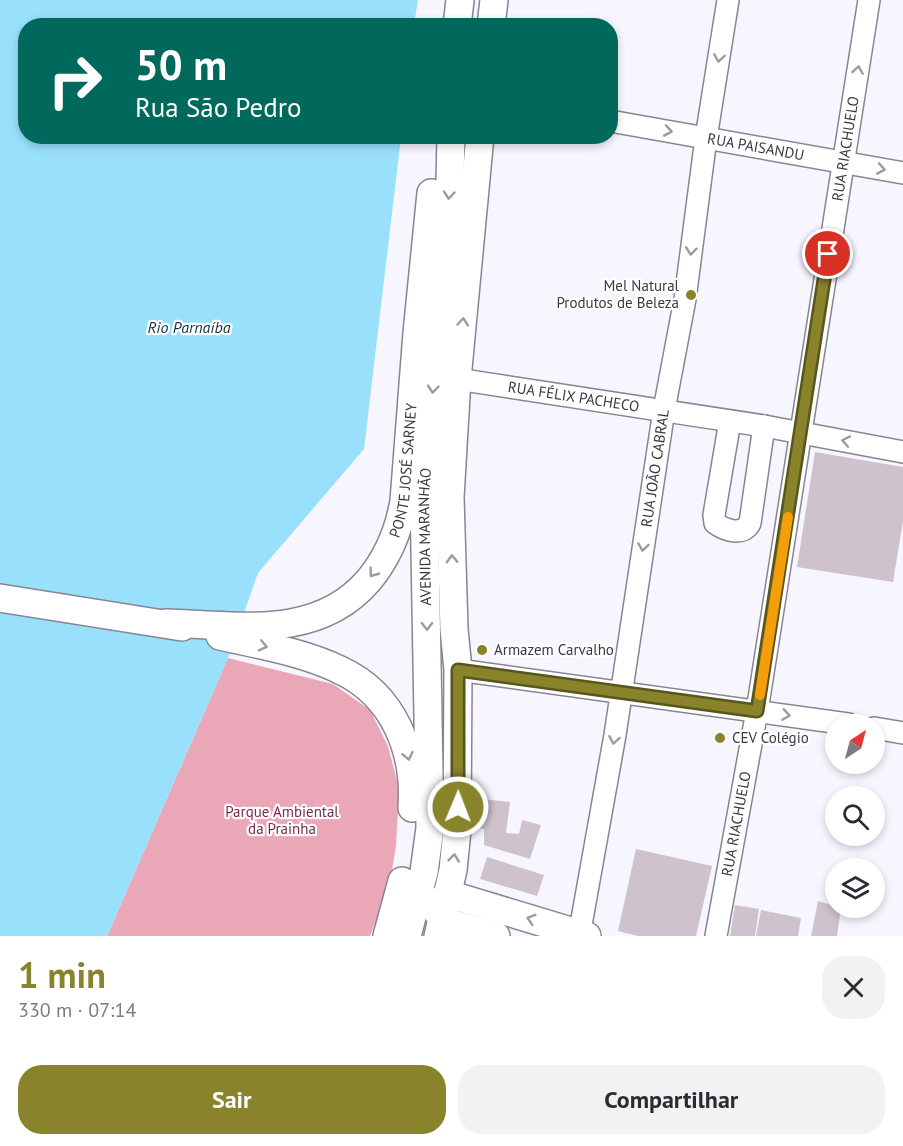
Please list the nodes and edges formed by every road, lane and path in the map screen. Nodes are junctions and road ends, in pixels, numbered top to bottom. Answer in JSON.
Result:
{"nodes":[{"id":1,"x":460,"y":0,"type":"edge"},
{"id":2,"x":494,"y":0,"type":"edge"},
{"id":3,"x":728,"y":0,"type":"edge"},
{"id":4,"x":869,"y":0,"type":"edge"},
{"id":5,"x":458,"y":18,"type":"edge"},
{"id":6,"x":492,"y":18,"type":"edge"},
{"id":7,"x":618,"y":122,"type":"edge"},
{"id":8,"x":706,"y":138,"type":"junction"},
{"id":9,"x":437,"y":144,"type":"edge"},
{"id":10,"x":451,"y":144,"type":"edge"},
{"id":11,"x":479,"y":144,"type":"edge"},
{"id":12,"x":843,"y":163,"type":"junction"},
{"id":13,"x":903,"y":173,"type":"edge"},
{"id":14,"x":457,"y":379,"type":"junction"},
{"id":15,"x":664,"y":410,"type":"junction"},
{"id":16,"x":730,"y":421,"type":"junction"},
{"id":17,"x":764,"y":426,"type":"junction"},
{"id":18,"x":802,"y":432,"type":"junction"},
{"id":19,"x":903,"y":452,"type":"edge"},
{"id":20,"x":0,"y":598,"type":"edge"},
{"id":21,"x":166,"y":623,"type":"junction"},
{"id":22,"x":458,"y":670,"type":"junction"},
{"id":23,"x":622,"y":692,"type":"junction"},
{"id":24,"x":757,"y":711,"type":"junction"},
{"id":25,"x":825,"y":721,"type":"edge"},
{"id":26,"x":885,"y":731,"type":"edge"},
{"id":27,"x":903,"y":733,"type":"edge"},
{"id":28,"x":436,"y":909,"type":"edge"},
{"id":29,"x":402,"y":933,"type":"edge"},
{"id":30,"x":582,"y":935,"type":"edge"},
{"id":31,"x":496,"y":936,"type":"edge"},
{"id":32,"x":716,"y":936,"type":"edge"}],
"edges":[{"from":1,"to":5,"type":"main road"},
{"from":2,"to":6,"type":"main road"},
{"from":3,"to":8,"type":"street","name":"RUA JOÃO CABRAL","one_way":true},
{"from":12,"to":4,"type":"street","name":"RUA RIACHUELO","one_way":true},
{"from":7,"to":8,"type":"street","name":"RUA PAISANDU","one_way":true},
{"from":8,"to":12,"type":"street","name":"RUA PAISANDU"},
{"from":8,"to":15,"type":"street","name":"RUA JOÃO CABRAL","one_way":true},
{"from":9,"to":21,"type":"main road","name":"PONTE JOSÉ SARNEY","one_way":true},
{"from":10,"to":28,"type":"main road","name":"AVENIDA MARANHÃO","one_way":true},
{"from":14,"to":11,"type":"main road","name":"AVENIDA MARANHÃO","one_way":true},
{"from":12,"to":13,"type":"street","name":"RUA PAISANDU","one_way":true},
{"from":12,"to":18,"type":"street","name":"RUA RIACHUELO"},
{"from":14,"to":15,"type":"street","name":"RUA FÉLIX PACHECO"},
{"from":22,"to":14,"type":"main road","name":"AVENIDA MARANHÃO","one_way":true},
{"from":15,"to":16,"type":"street","name":"RUA FÉLIX PACHECO"},
{"from":15,"to":23,"type":"street","name":"RUA JOÃO CABRAL","one_way":true},
{"from":16,"to":17,"type":"street","name":"RUA FÉLIX PACHECO"},
{"from":16,"to":17,"type":"street"},
{"from":17,"to":18,"type":"street","name":"RUA FÉLIX PACHECO"},
{"from":19,"to":18,"type":"street","name":"RUA FÉLIX PACHECO","one_way":true},
{"from":18,"to":24,"type":"street","name":"RUA RIACHUELO"},
{"from":20,"to":21,"type":"main road","name":"PONTE JOSÉ SARNEY"},
{"from":21,"to":29,"type":"main road","name":"PONTE JOSÉ SARNEY","one_way":true},
{"from":22,"to":23,"type":"street"},
{"from":28,"to":22,"type":"main road","name":"AVENIDA MARANHÃO","one_way":true},
{"from":23,"to":24,"type":"street"},
{"from":23,"to":30,"type":"street","name":"RUA JOÃO CABRAL","one_way":true},
{"from":24,"to":25,"type":"street","one_way":true},
{"from":24,"to":32,"type":"street","name":"RUA RIACHUELO"},
{"from":26,"to":27,"type":"street"},
{"from":28,"to":29,"type":"main road","name":"AVENIDA MARANHÃO"},
{"from":30,"to":28,"type":"main road","one_way":true},
{"from":28,"to":31,"type":"main road"}]}
